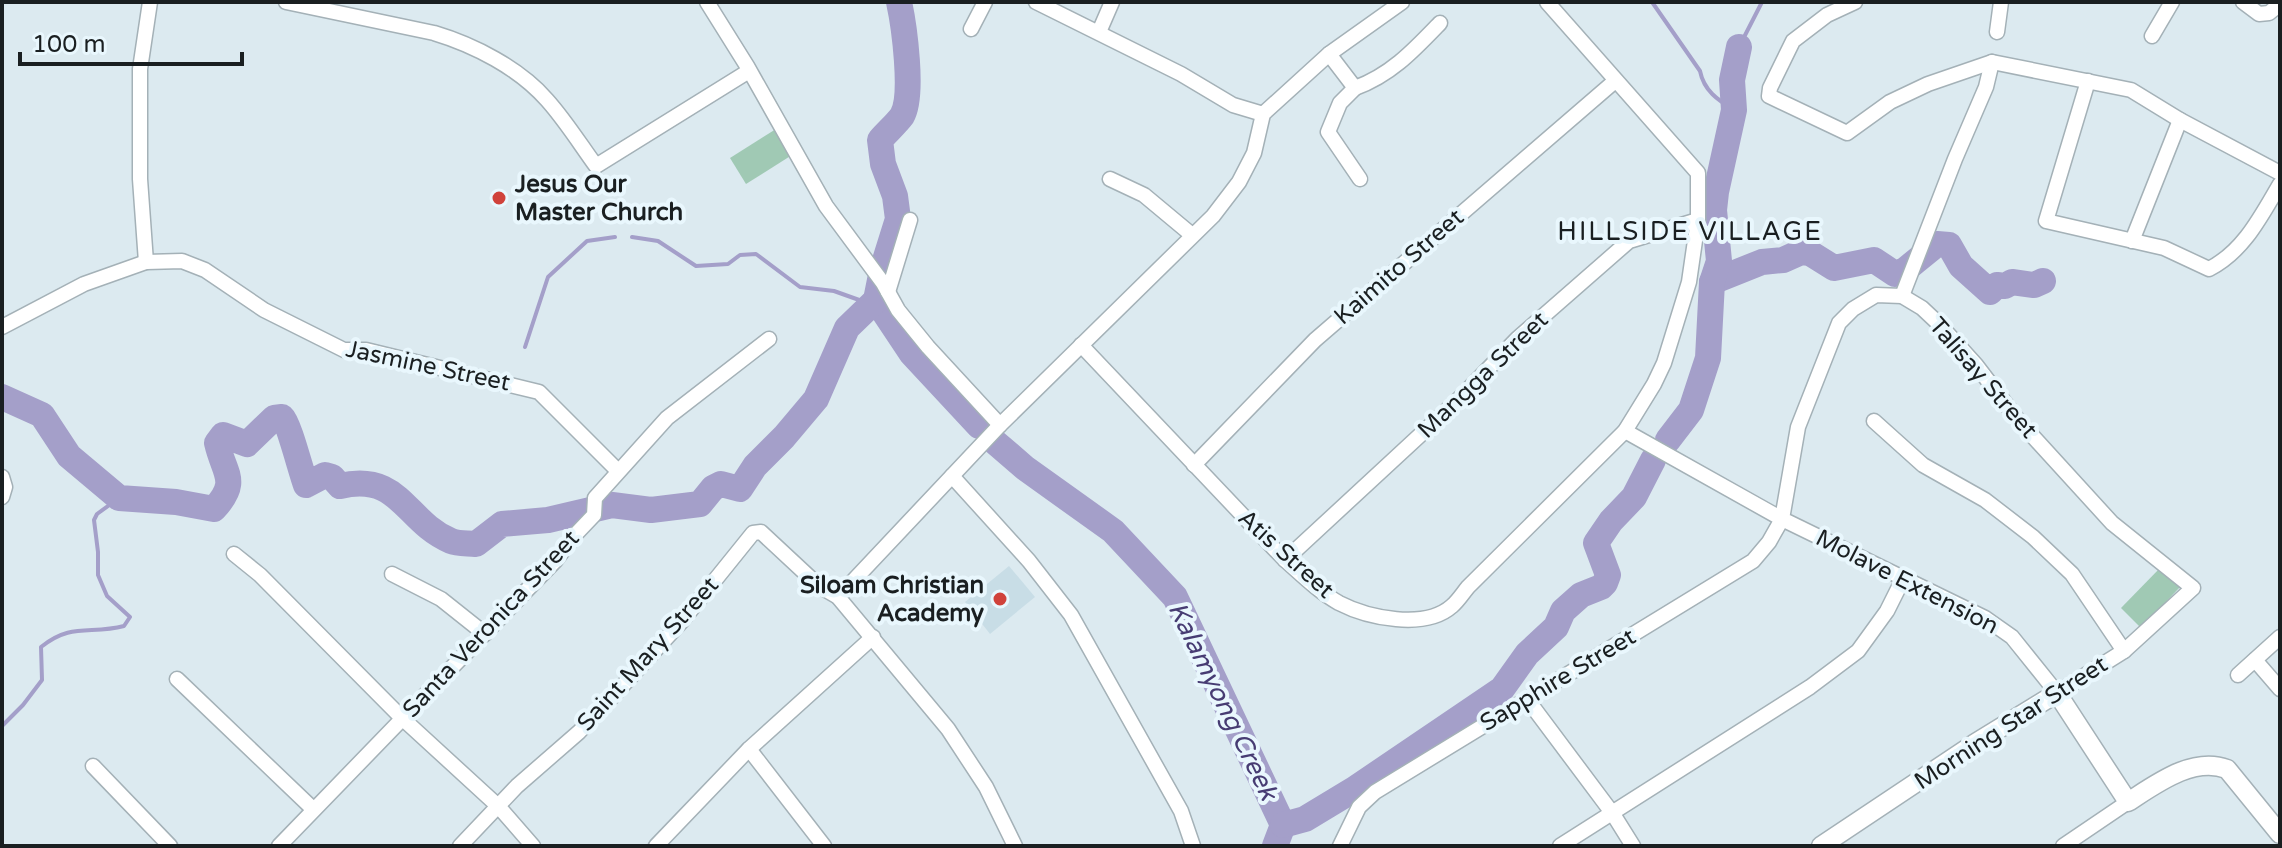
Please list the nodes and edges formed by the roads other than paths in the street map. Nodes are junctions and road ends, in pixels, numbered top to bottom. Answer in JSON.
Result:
{"nodes":[{"id":1,"x":150,"y":2,"type":"edge"},
{"id":2,"x":286,"y":2,"type":"edge"},
{"id":3,"x":707,"y":2,"type":"edge"},
{"id":4,"x":985,"y":2,"type":"edge"},
{"id":5,"x":1036,"y":2,"type":"edge"},
{"id":6,"x":1112,"y":2,"type":"edge"},
{"id":7,"x":1402,"y":2,"type":"edge"},
{"id":8,"x":1547,"y":2,"type":"edge"},
{"id":9,"x":1855,"y":2,"type":"edge"},
{"id":10,"x":2001,"y":2,"type":"edge"},
{"id":11,"x":2172,"y":2,"type":"edge"},
{"id":12,"x":2243,"y":2,"type":"edge"},
{"id":13,"x":2274,"y":9,"type":"edge"},
{"id":14,"x":1440,"y":23,"type":"dead end"},
{"id":15,"x":971,"y":29,"type":"dead end"},
{"id":16,"x":1099,"y":32,"type":"junction"},
{"id":17,"x":1997,"y":32,"type":"dead end"},
{"id":18,"x":2152,"y":36,"type":"dead end"},
{"id":19,"x":1329,"y":54,"type":"junction"},
{"id":20,"x":1992,"y":62,"type":"junction"},
{"id":21,"x":749,"y":71,"type":"junction"},
{"id":22,"x":1615,"y":81,"type":"junction"},
{"id":23,"x":2088,"y":81,"type":"junction"},
{"id":24,"x":1355,"y":88,"type":"junction"},
{"id":25,"x":1263,"y":114,"type":"junction"},
{"id":26,"x":2180,"y":120,"type":"junction"},
{"id":27,"x":2280,"y":173,"type":"edge"},
{"id":28,"x":1110,"y":179,"type":"dead end"},
{"id":29,"x":1360,"y":179,"type":"dead end"},
{"id":30,"x":2280,"y":184,"type":"edge"},
{"id":31,"x":910,"y":220,"type":"dead end"},
{"id":32,"x":1698,"y":220,"type":"junction"},
{"id":33,"x":1192,"y":235,"type":"junction"},
{"id":34,"x":2132,"y":241,"type":"junction"},
{"id":35,"x":146,"y":262,"type":"junction"},
{"id":36,"x":882,"y":283,"type":"junction"},
{"id":37,"x":1902,"y":296,"type":"junction"},
{"id":38,"x":2,"y":327,"type":"edge"},
{"id":39,"x":769,"y":339,"type":"dead end"},
{"id":40,"x":1081,"y":345,"type":"junction"},
{"id":41,"x":1874,"y":421,"type":"dead end"},
{"id":42,"x":1000,"y":425,"type":"junction"},
{"id":43,"x":1625,"y":431,"type":"junction"},
{"id":44,"x":1194,"y":465,"type":"junction"},
{"id":45,"x":618,"y":471,"type":"junction"},
{"id":46,"x":952,"y":476,"type":"junction"},
{"id":47,"x":2,"y":477,"type":"edge"},
{"id":48,"x":2,"y":497,"type":"edge"},
{"id":49,"x":1782,"y":519,"type":"junction"},
{"id":50,"x":234,"y":554,"type":"dead end"},
{"id":51,"x":1285,"y":560,"type":"junction"},
{"id":52,"x":392,"y":574,"type":"dead end"},
{"id":53,"x":1904,"y":577,"type":"junction"},
{"id":54,"x":2193,"y":588,"type":"joint"},
{"id":55,"x":838,"y":597,"type":"junction"},
{"id":56,"x":485,"y":634,"type":"junction"},
{"id":57,"x":873,"y":637,"type":"junction"},
{"id":58,"x":2280,"y":637,"type":"edge"},
{"id":59,"x":2124,"y":651,"type":"junction"},
{"id":60,"x":2255,"y":660,"type":"junction"},
{"id":61,"x":2238,"y":675,"type":"dead end"},
{"id":62,"x":177,"y":679,"type":"dead end"},
{"id":63,"x":2280,"y":689,"type":"edge"},
{"id":64,"x":2057,"y":693,"type":"junction"},
{"id":65,"x":1527,"y":699,"type":"junction"},
{"id":66,"x":402,"y":718,"type":"junction"},
{"id":67,"x":749,"y":749,"type":"junction"},
{"id":68,"x":93,"y":766,"type":"dead end"},
{"id":69,"x":2128,"y":802,"type":"junction"},
{"id":70,"x":498,"y":806,"type":"junction"},
{"id":71,"x":313,"y":809,"type":"junction"},
{"id":72,"x":1613,"y":814,"type":"junction"},
{"id":73,"x":2280,"y":837,"type":"edge"},
{"id":74,"x":161,"y":843,"type":"edge"},
{"id":75,"x":279,"y":846,"type":"edge"},
{"id":76,"x":460,"y":846,"type":"edge"},
{"id":77,"x":533,"y":846,"type":"edge"},
{"id":78,"x":656,"y":846,"type":"edge"},
{"id":79,"x":824,"y":846,"type":"edge"},
{"id":80,"x":1015,"y":846,"type":"edge"},
{"id":81,"x":1193,"y":846,"type":"edge"},
{"id":82,"x":1340,"y":846,"type":"edge"},
{"id":83,"x":1560,"y":846,"type":"edge"},
{"id":84,"x":1633,"y":846,"type":"edge"},
{"id":85,"x":1821,"y":846,"type":"edge"},
{"id":86,"x":2063,"y":846,"type":"edge"},
{"id":87,"x":2271,"y":846,"type":"edge"}],
"edges":[{"from":1,"to":35,"type":"street"},
{"from":2,"to":21,"type":"street"},
{"from":3,"to":21,"type":"street"},
{"from":4,"to":15,"type":"street"},
{"from":5,"to":16,"type":"street"},
{"from":6,"to":16,"type":"street"},
{"from":7,"to":19,"type":"street"},
{"from":8,"to":22,"type":"street","name":"Atis Street"},
{"from":9,"to":20,"type":"street"},
{"from":10,"to":17,"type":"street"},
{"from":11,"to":18,"type":"street"},
{"from":12,"to":13,"type":"street"},
{"from":14,"to":24,"type":"street"},
{"from":16,"to":25,"type":"street"},
{"from":19,"to":24,"type":"street"},
{"from":19,"to":25,"type":"street"},
{"from":20,"to":23,"type":"street"},
{"from":20,"to":37,"type":"street"},
{"from":21,"to":36,"type":"street"},
{"from":22,"to":32,"type":"street","name":"Atis Street"},
{"from":22,"to":44,"type":"street","name":"Kaimito Street"},
{"from":23,"to":26,"type":"street"},
{"from":23,"to":34,"type":"street"},
{"from":24,"to":29,"type":"street"},
{"from":25,"to":33,"type":"street"},
{"from":26,"to":27,"type":"street"},
{"from":26,"to":34,"type":"street"},
{"from":28,"to":33,"type":"street"},
{"from":30,"to":34,"type":"street"},
{"from":31,"to":36,"type":"street"},
{"from":32,"to":43,"type":"street","name":"Atis Street"},
{"from":32,"to":51,"type":"street","name":"Mangga Street"},
{"from":33,"to":40,"type":"street"},
{"from":35,"to":38,"type":"street","name":"Jasmine Street"},
{"from":35,"to":45,"type":"street","name":"Jasmine Street"},
{"from":36,"to":42,"type":"street"},
{"from":37,"to":49,"type":"street"},
{"from":37,"to":54,"type":"street","name":"Talisay Street"},
{"from":39,"to":45,"type":"street","name":"Santa Veronica Street"},
{"from":40,"to":42,"type":"street"},
{"from":40,"to":44,"type":"street","name":"Atis Street"},
{"from":41,"to":59,"type":"street"},
{"from":42,"to":46,"type":"street"},
{"from":43,"to":49,"type":"street","name":"Molave Extension"},
{"from":43,"to":51,"type":"street","name":"Atis Street"},
{"from":44,"to":51,"type":"street","name":"Atis Street"},
{"from":45,"to":56,"type":"street","name":"Santa Veronica Street"},
{"from":46,"to":55,"type":"street"},
{"from":46,"to":81,"type":"street"},
{"from":47,"to":48,"type":"street"},
{"from":49,"to":53,"type":"street","name":"Molave Extension"},
{"from":49,"to":65,"type":"street","name":"Sapphire Street"},
{"from":50,"to":66,"type":"street"},
{"from":52,"to":56,"type":"street"},
{"from":53,"to":64,"type":"street","name":"Molave Extension"},
{"from":53,"to":72,"type":"street"},
{"from":54,"to":59,"type":"street","name":"Morning Star Street"},
{"from":55,"to":57,"type":"street"},
{"from":55,"to":70,"type":"street","name":"Saint Mary Street"},
{"from":56,"to":66,"type":"street","name":"Santa Veronica Street"},
{"from":57,"to":67,"type":"street"},
{"from":57,"to":80,"type":"street"},
{"from":58,"to":60,"type":"street"},
{"from":59,"to":64,"type":"street","name":"Morning Star Street"},
{"from":60,"to":61,"type":"street"},
{"from":60,"to":63,"type":"street"},
{"from":62,"to":71,"type":"street"},
{"from":64,"to":69,"type":"street","name":"Molave Extension"},
{"from":64,"to":85,"type":"street","name":"Morning Star Street"},
{"from":65,"to":72,"type":"street"},
{"from":65,"to":82,"type":"street","name":"Sapphire Street"},
{"from":66,"to":70,"type":"street"},
{"from":66,"to":71,"type":"street","name":"Santa Veronica Street"},
{"from":67,"to":78,"type":"street"},
{"from":67,"to":79,"type":"street"},
{"from":68,"to":74,"type":"street"},
{"from":69,"to":73,"type":"street"},
{"from":69,"to":86,"type":"street"},
{"from":70,"to":76,"type":"street","name":"Saint Mary Street"},
{"from":70,"to":77,"type":"street"},
{"from":71,"to":75,"type":"street","name":"Santa Veronica Street"},
{"from":72,"to":83,"type":"street"},
{"from":72,"to":84,"type":"street"},
{"from":73,"to":87,"type":"street"}]}
